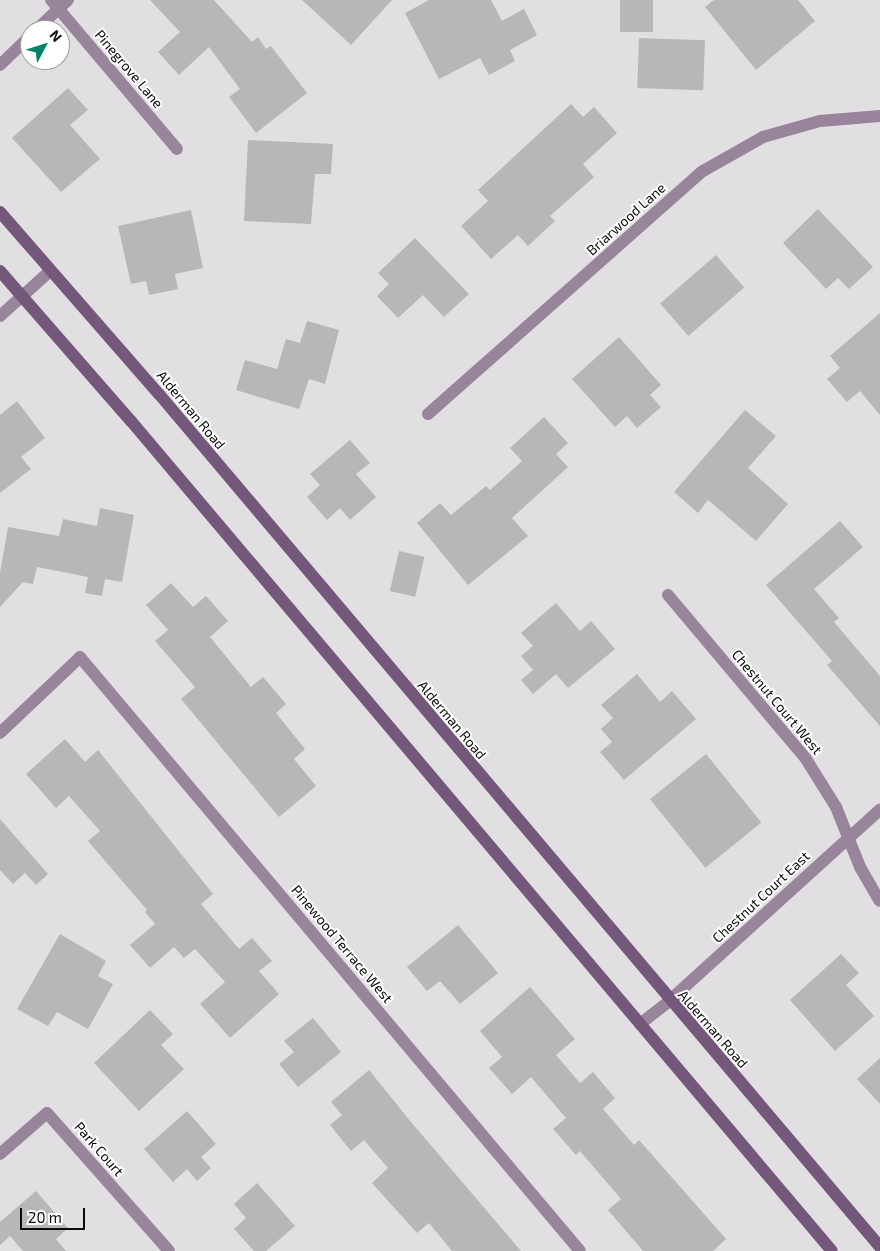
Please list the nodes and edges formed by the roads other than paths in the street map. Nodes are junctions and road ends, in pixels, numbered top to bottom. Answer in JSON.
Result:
{"nodes":[{"id":1,"x":68,"y":0,"type":"edge"},
{"id":2,"x":55,"y":4,"type":"edge"},
{"id":3,"x":43,"y":20,"type":"edge"},
{"id":4,"x":20,"y":46,"type":"edge"},
{"id":5,"x":0,"y":65,"type":"edge"},
{"id":6,"x":880,"y":116,"type":"edge"},
{"id":7,"x":177,"y":149,"type":"dead end"},
{"id":8,"x":0,"y":212,"type":"edge"},
{"id":9,"x":0,"y":271,"type":"edge"},
{"id":10,"x":50,"y":271,"type":"junction"},
{"id":11,"x":21,"y":296,"type":"junction"},
{"id":12,"x":0,"y":316,"type":"edge"},
{"id":13,"x":428,"y":414,"type":"dead end"},
{"id":14,"x":668,"y":595,"type":"dead end"},
{"id":15,"x":0,"y":733,"type":"edge"},
{"id":16,"x":880,"y":810,"type":"edge"},
{"id":17,"x":848,"y":838,"type":"junction"},
{"id":18,"x":880,"y":901,"type":"edge"},
{"id":19,"x":669,"y":1001,"type":"junction"},
{"id":20,"x":640,"y":1024,"type":"junction"},
{"id":21,"x":0,"y":1154,"type":"edge"},
{"id":22,"x":880,"y":1247,"type":"edge"},
{"id":23,"x":169,"y":1251,"type":"edge"},
{"id":24,"x":580,"y":1251,"type":"edge"},
{"id":25,"x":832,"y":1251,"type":"edge"}],
"edges":[{"from":1,"to":2,"type":"street"},
{"from":2,"to":3,"type":"street"},
{"from":2,"to":7,"type":"street","name":"Pinegrove Lane"},
{"from":4,"to":5,"type":"street"},
{"from":6,"to":13,"type":"street","name":"Briarwood Lane"},
{"from":8,"to":10,"type":"main road","name":"Alderman Road"},
{"from":9,"to":11,"type":"main road"},
{"from":10,"to":11,"type":"street"},
{"from":10,"to":19,"type":"main road","name":"Alderman Road"},
{"from":11,"to":12,"type":"street"},
{"from":11,"to":20,"type":"main road"},
{"from":14,"to":17,"type":"street","name":"Chestnut Court West"},
{"from":15,"to":24,"type":"street","name":"Pinewood Terrace West"},
{"from":16,"to":17,"type":"street","name":"Chestnut Court East"},
{"from":17,"to":18,"type":"street"},
{"from":17,"to":19,"type":"street","name":"Chestnut Court East"},
{"from":19,"to":20,"type":"street","name":"Chestnut Court East"},
{"from":19,"to":22,"type":"main road","name":"Alderman Road"},
{"from":20,"to":25,"type":"main road"},
{"from":21,"to":23,"type":"street","name":"Park Court"}]}
